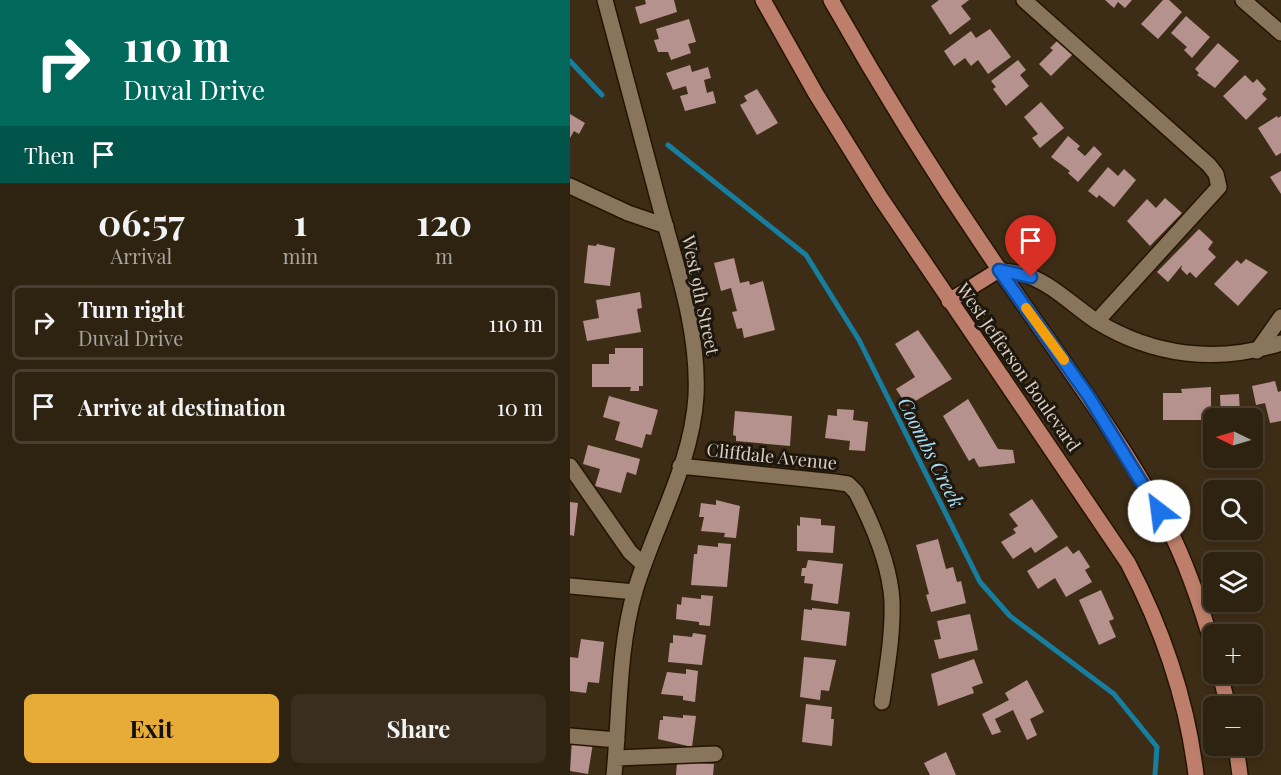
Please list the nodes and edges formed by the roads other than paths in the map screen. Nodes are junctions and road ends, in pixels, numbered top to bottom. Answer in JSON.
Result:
{"nodes":[{"id":1,"x":605,"y":0,"type":"edge"},
{"id":2,"x":763,"y":0,"type":"edge"},
{"id":3,"x":831,"y":0,"type":"edge"},
{"id":4,"x":1024,"y":0,"type":"edge"},
{"id":5,"x":1243,"y":0,"type":"edge"},
{"id":6,"x":1281,"y":33,"type":"edge"},
{"id":7,"x":570,"y":186,"type":"edge"},
{"id":8,"x":666,"y":226,"type":"junction"},
{"id":9,"x":999,"y":270,"type":"junction"},
{"id":10,"x":949,"y":301,"type":"junction"},
{"id":11,"x":1281,"y":317,"type":"edge"},
{"id":12,"x":1097,"y":321,"type":"junction"},
{"id":13,"x":1281,"y":343,"type":"edge"},
{"id":14,"x":1257,"y":351,"type":"junction"},
{"id":15,"x":570,"y":466,"type":"edge"},
{"id":16,"x":680,"y":466,"type":"junction"},
{"id":17,"x":644,"y":565,"type":"junction"},
{"id":18,"x":570,"y":586,"type":"edge"},
{"id":19,"x":635,"y":592,"type":"junction"},
{"id":20,"x":1205,"y":624,"type":"edge"},
{"id":21,"x":882,"y":702,"type":"dead end"},
{"id":22,"x":570,"y":736,"type":"edge"},
{"id":23,"x":617,"y":740,"type":"junction"},
{"id":24,"x":715,"y":754,"type":"dead end"},
{"id":25,"x":1237,"y":756,"type":"edge"},
{"id":26,"x":616,"y":758,"type":"junction"},
{"id":27,"x":614,"y":775,"type":"edge"},
{"id":28,"x":1196,"y":775,"type":"edge"},
{"id":29,"x":1240,"y":775,"type":"edge"}],
"edges":[{"from":1,"to":8,"type":"street","name":"West 9th Street"},
{"from":2,"to":10,"type":"main road","name":"West Jefferson Boulevard"},
{"from":3,"to":9,"type":"main road"},
{"from":4,"to":12,"type":"street"},
{"from":5,"to":6,"type":"street"},
{"from":7,"to":8,"type":"street"},
{"from":8,"to":16,"type":"street","name":"West 9th Street"},
{"from":9,"to":10,"type":"main road"},
{"from":9,"to":12,"type":"street"},
{"from":9,"to":20,"type":"main road"},
{"from":10,"to":28,"type":"main road","name":"West Jefferson Boulevard"},
{"from":11,"to":14,"type":"street"},
{"from":12,"to":14,"type":"street"},
{"from":13,"to":14,"type":"street"},
{"from":15,"to":17,"type":"street"},
{"from":16,"to":17,"type":"street","name":"West 9th Street"},
{"from":16,"to":21,"type":"street","name":"Cliffdale Avenue"},
{"from":17,"to":19,"type":"street","name":"West 9th Street"},
{"from":18,"to":19,"type":"street"},
{"from":19,"to":23,"type":"street","name":"West 9th Street"},
{"from":22,"to":23,"type":"street"},
{"from":23,"to":26,"type":"street","name":"West 9th Street"},
{"from":24,"to":26,"type":"street"},
{"from":25,"to":29,"type":"main road"},
{"from":26,"to":27,"type":"street","name":"West 9th Street"}]}
